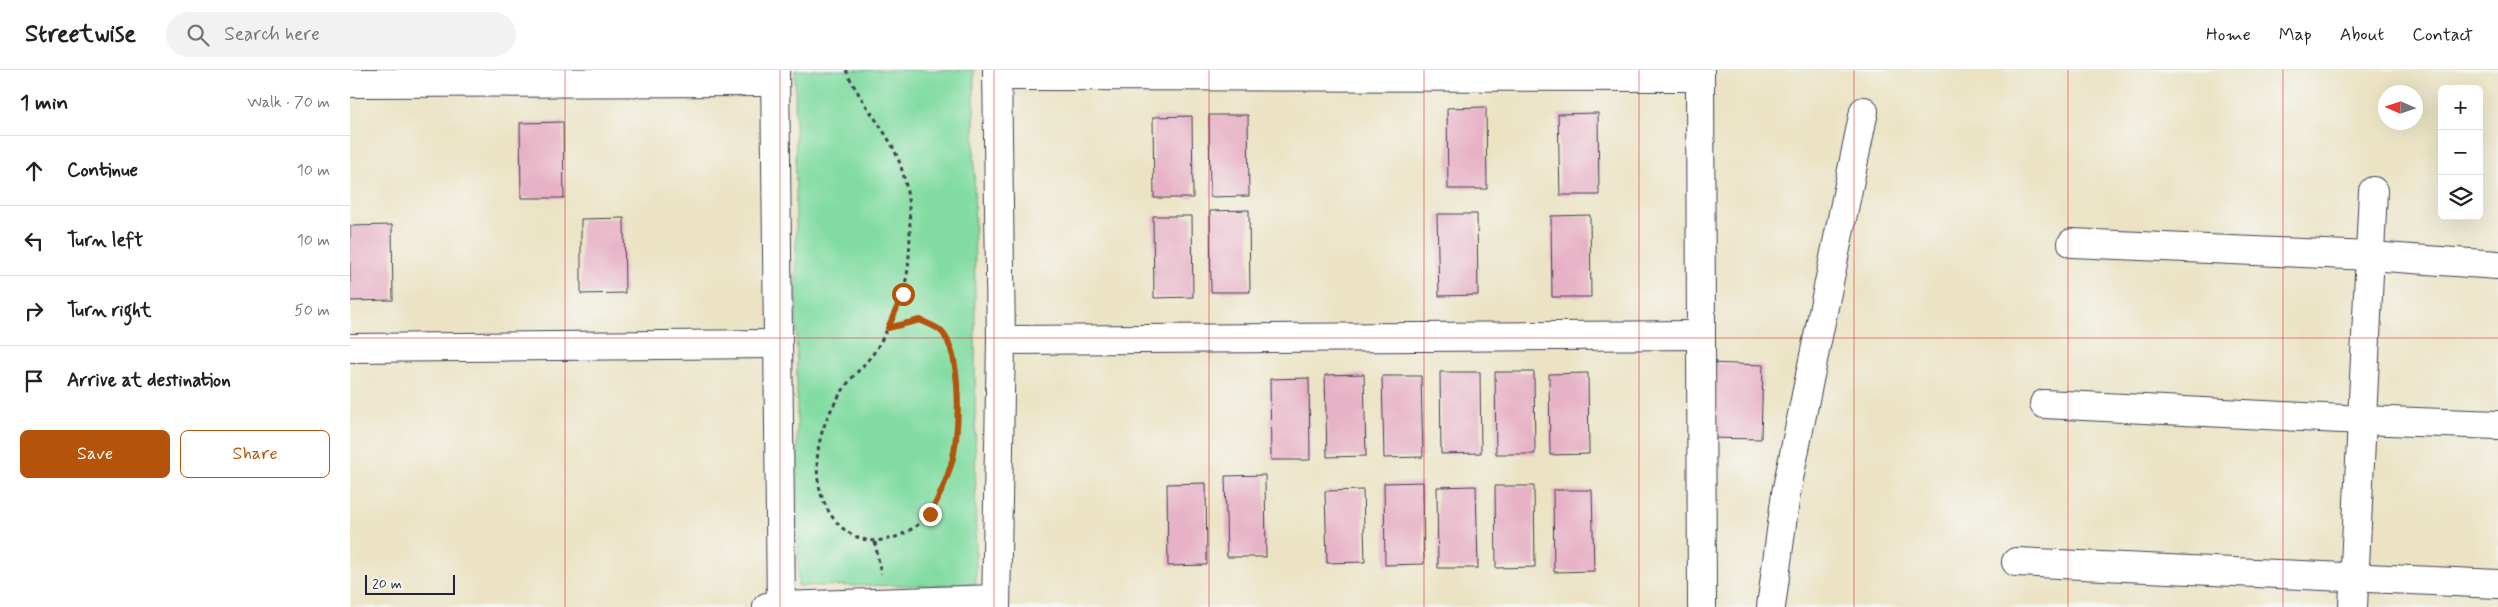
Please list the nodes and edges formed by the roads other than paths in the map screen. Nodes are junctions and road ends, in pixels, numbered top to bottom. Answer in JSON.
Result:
{"nodes":[{"id":1,"x":998,"y":73,"type":"edge"},
{"id":2,"x":1700,"y":73,"type":"edge"},
{"id":3,"x":775,"y":76,"type":"edge"},
{"id":4,"x":350,"y":83,"type":"edge"},
{"id":5,"x":1864,"y":111,"type":"dead end"},
{"id":6,"x":2373,"y":191,"type":"dead end"},
{"id":7,"x":2072,"y":243,"type":"dead end"},
{"id":8,"x":2370,"y":256,"type":"junction"},
{"id":9,"x":2498,"y":265,"type":"edge"},
{"id":10,"x":1701,"y":335,"type":"junction"},
{"id":11,"x":1001,"y":340,"type":"junction"},
{"id":12,"x":778,"y":344,"type":"junction"},
{"id":13,"x":350,"y":348,"type":"edge"},
{"id":14,"x":2044,"y":404,"type":"dead end"},
{"id":15,"x":2362,"y":420,"type":"junction"},
{"id":16,"x":2498,"y":425,"type":"edge"},
{"id":17,"x":2016,"y":562,"type":"dead end"},
{"id":18,"x":2355,"y":578,"type":"junction"},
{"id":19,"x":2498,"y":584,"type":"edge"},
{"id":20,"x":996,"y":603,"type":"edge"},
{"id":21,"x":892,"y":604,"type":"edge"},
{"id":22,"x":774,"y":607,"type":"edge"},
{"id":23,"x":1702,"y":607,"type":"edge"},
{"id":24,"x":1771,"y":607,"type":"edge"},
{"id":25,"x":2354,"y":607,"type":"edge"}],
"edges":[{"from":1,"to":2,"type":"street"},
{"from":1,"to":11,"type":"street"},
{"from":2,"to":10,"type":"street"},
{"from":3,"to":4,"type":"street"},
{"from":3,"to":12,"type":"street"},
{"from":5,"to":24,"type":"street"},
{"from":6,"to":8,"type":"street"},
{"from":7,"to":8,"type":"street"},
{"from":8,"to":9,"type":"street"},
{"from":8,"to":15,"type":"street"},
{"from":10,"to":11,"type":"street"},
{"from":10,"to":23,"type":"street"},
{"from":11,"to":20,"type":"street"},
{"from":12,"to":13,"type":"street"},
{"from":12,"to":22,"type":"street"},
{"from":14,"to":15,"type":"street"},
{"from":15,"to":16,"type":"street"},
{"from":15,"to":18,"type":"street"},
{"from":17,"to":18,"type":"street"},
{"from":18,"to":19,"type":"street"},
{"from":18,"to":25,"type":"street"},
{"from":20,"to":21,"type":"street"},
{"from":21,"to":22,"type":"street"}]}
